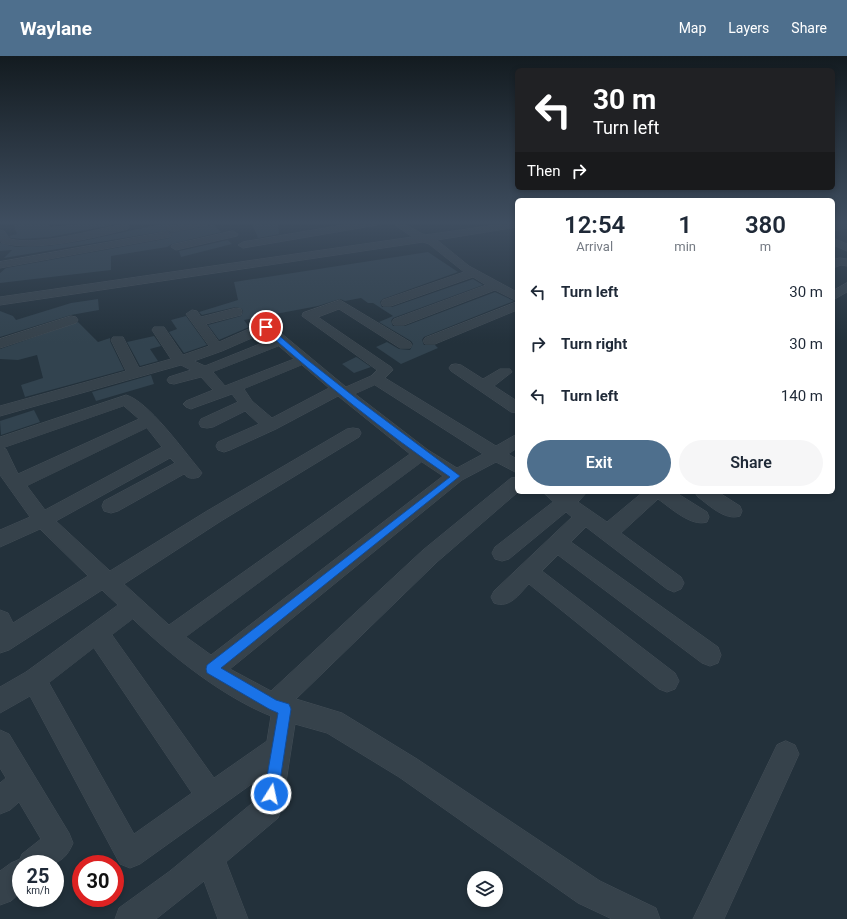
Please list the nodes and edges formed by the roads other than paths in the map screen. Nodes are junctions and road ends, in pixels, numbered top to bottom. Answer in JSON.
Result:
{"nodes":[{"id":1,"x":14,"y":262,"type":"edge"},
{"id":2,"x":222,"y":262,"type":"edge"},
{"id":3,"x":267,"y":262,"type":"edge"},
{"id":4,"x":458,"y":262,"type":"edge"},
{"id":5,"x":0,"y":265,"type":"edge"},
{"id":6,"x":473,"y":273,"type":"junction"},
{"id":7,"x":496,"y":285,"type":"junction"},
{"id":8,"x":847,"y":288,"type":"edge"},
{"id":9,"x":0,"y":293,"type":"edge"},
{"id":10,"x":835,"y":295,"type":"edge"},
{"id":11,"x":515,"y":296,"type":"edge"},
{"id":12,"x":0,"y":301,"type":"edge"},
{"id":13,"x":387,"y":303,"type":"dead end"},
{"id":14,"x":515,"y":307,"type":"edge"},
{"id":15,"x":236,"y":312,"type":"dead end"},
{"id":16,"x":71,"y":320,"type":"dead end"},
{"id":17,"x":399,"y":322,"type":"dead end"},
{"id":18,"x":159,"y":330,"type":"dead end"},
{"id":19,"x":118,"y":340,"type":"dead end"},
{"id":20,"x":280,"y":341,"type":"junction"},
{"id":21,"x":430,"y":341,"type":"dead end"},
{"id":22,"x":0,"y":344,"type":"edge"},
{"id":23,"x":405,"y":345,"type":"dead end"},
{"id":24,"x":217,"y":348,"type":"junction"},
{"id":25,"x":181,"y":360,"type":"junction"},
{"id":26,"x":302,"y":360,"type":"junction"},
{"id":27,"x":456,"y":368,"type":"dead end"},
{"id":28,"x":204,"y":371,"type":"junction"},
{"id":29,"x":505,"y":372,"type":"dead end"},
{"id":30,"x":134,"y":373,"type":"junction"},
{"id":31,"x":376,"y":379,"type":"junction"},
{"id":32,"x":174,"y":380,"type":"dead end"},
{"id":33,"x":483,"y":386,"type":"junction"},
{"id":34,"x":229,"y":389,"type":"junction"},
{"id":35,"x":342,"y":391,"type":"junction"},
{"id":36,"x":190,"y":404,"type":"dead end"},
{"id":37,"x":247,"y":404,"type":"junction"},
{"id":38,"x":515,"y":404,"type":"edge"},
{"id":39,"x":0,"y":411,"type":"edge"},
{"id":40,"x":150,"y":420,"type":"junction"},
{"id":41,"x":207,"y":422,"type":"dead end"},
{"id":42,"x":270,"y":425,"type":"junction"},
{"id":43,"x":353,"y":433,"type":"dead end"},
{"id":44,"x":515,"y":441,"type":"edge"},
{"id":45,"x":224,"y":446,"type":"dead end"},
{"id":46,"x":172,"y":449,"type":"junction"},
{"id":47,"x":0,"y":453,"type":"edge"},
{"id":48,"x":422,"y":454,"type":"junction"},
{"id":49,"x":496,"y":454,"type":"junction"},
{"id":50,"x":515,"y":466,"type":"edge"},
{"id":51,"x":456,"y":476,"type":"junction"},
{"id":52,"x":16,"y":483,"type":"junction"},
{"id":53,"x":515,"y":485,"type":"edge"},
{"id":54,"x":653,"y":494,"type":"edge"},
{"id":55,"x":665,"y":494,"type":"edge"},
{"id":56,"x":707,"y":494,"type":"edge"},
{"id":57,"x":565,"y":495,"type":"edge"},
{"id":58,"x":111,"y":506,"type":"dead end"},
{"id":59,"x":733,"y":511,"type":"dead end"},
{"id":60,"x":584,"y":516,"type":"junction"},
{"id":61,"x":700,"y":517,"type":"dead end"},
{"id":62,"x":42,"y":520,"type":"junction"},
{"id":63,"x":607,"y":533,"type":"junction"},
{"id":64,"x":0,"y":539,"type":"edge"},
{"id":65,"x":557,"y":542,"type":"junction"},
{"id":66,"x":502,"y":553,"type":"dead end"},
{"id":67,"x":527,"y":571,"type":"junction"},
{"id":68,"x":106,"y":581,"type":"junction"},
{"id":69,"x":674,"y":583,"type":"dead end"},
{"id":70,"x":502,"y":597,"type":"dead end"},
{"id":71,"x":134,"y":607,"type":"junction"},
{"id":72,"x":3,"y":633,"type":"edge"},
{"id":73,"x":97,"y":633,"type":"junction"},
{"id":74,"x":168,"y":638,"type":"junction"},
{"id":75,"x":710,"y":656,"type":"dead end"},
{"id":76,"x":212,"y":669,"type":"junction"},
{"id":77,"x":34,"y":680,"type":"junction"},
{"id":78,"x":667,"y":681,"type":"dead end"},
{"id":79,"x":0,"y":701,"type":"edge"},
{"id":80,"x":279,"y":707,"type":"junction"},
{"id":81,"x":0,"y":743,"type":"edge"},
{"id":82,"x":278,"y":750,"type":"junction"},
{"id":83,"x":786,"y":754,"type":"dead end"},
{"id":84,"x":23,"y":782,"type":"junction"},
{"id":85,"x":211,"y":797,"type":"junction"},
{"id":86,"x":0,"y":800,"type":"edge"},
{"id":87,"x":44,"y":855,"type":"edge"},
{"id":88,"x":210,"y":857,"type":"junction"},
{"id":89,"x":12,"y":880,"type":"edge"},
{"id":90,"x":0,"y":890,"type":"edge"},
{"id":91,"x":130,"y":919,"type":"edge"},
{"id":92,"x":233,"y":919,"type":"edge"},
{"id":93,"x":645,"y":919,"type":"edge"},
{"id":94,"x":708,"y":919,"type":"edge"}],
"edges":[{"from":1,"to":5,"type":"street"},
{"from":2,"to":9,"type":"street"},
{"from":3,"to":12,"type":"street"},
{"from":4,"to":6,"type":"street"},
{"from":6,"to":7,"type":"street"},
{"from":6,"to":13,"type":"street"},
{"from":7,"to":11,"type":"street"},
{"from":7,"to":17,"type":"street"},
{"from":8,"to":10,"type":"street"},
{"from":14,"to":21,"type":"street"},
{"from":15,"to":24,"type":"street"},
{"from":16,"to":22,"type":"street"},
{"from":18,"to":25,"type":"street"},
{"from":19,"to":30,"type":"street"},
{"from":20,"to":24,"type":"street"},
{"from":20,"to":26,"type":"street"},
{"from":20,"to":28,"type":"street"},
{"from":23,"to":31,"type":"street"},
{"from":24,"to":25,"type":"street"},
{"from":25,"to":28,"type":"street"},
{"from":25,"to":30,"type":"street"},
{"from":26,"to":34,"type":"street"},
{"from":26,"to":35,"type":"street"},
{"from":27,"to":33,"type":"street"},
{"from":28,"to":32,"type":"street"},
{"from":28,"to":34,"type":"street"},
{"from":29,"to":33,"type":"street"},
{"from":30,"to":39,"type":"street"},
{"from":31,"to":35,"type":"street"},
{"from":31,"to":49,"type":"street"},
{"from":33,"to":38,"type":"street"},
{"from":34,"to":36,"type":"street"},
{"from":34,"to":37,"type":"street"},
{"from":35,"to":42,"type":"street"},
{"from":35,"to":48,"type":"street"},
{"from":37,"to":41,"type":"street"},
{"from":37,"to":42,"type":"street"},
{"from":40,"to":46,"type":"street"},
{"from":40,"to":47,"type":"street"},
{"from":40,"to":52,"type":"street"},
{"from":42,"to":45,"type":"street"},
{"from":43,"to":68,"type":"street"},
{"from":44,"to":49,"type":"street"},
{"from":46,"to":58,"type":"street"},
{"from":46,"to":62,"type":"street"},
{"from":47,"to":52,"type":"street"},
{"from":48,"to":51,"type":"street"},
{"from":48,"to":74,"type":"street"},
{"from":49,"to":50,"type":"street"},
{"from":49,"to":51,"type":"street"},
{"from":51,"to":76,"type":"street"},
{"from":52,"to":62,"type":"street"},
{"from":53,"to":80,"type":"street"},
{"from":54,"to":63,"type":"street"},
{"from":55,"to":61,"type":"street"},
{"from":56,"to":59,"type":"street"},
{"from":57,"to":60,"type":"street"},
{"from":57,"to":66,"type":"street"},
{"from":60,"to":63,"type":"street"},
{"from":60,"to":65,"type":"street"},
{"from":62,"to":64,"type":"street"},
{"from":62,"to":68,"type":"street"},
{"from":63,"to":69,"type":"street"},
{"from":65,"to":67,"type":"street"},
{"from":65,"to":75,"type":"street"},
{"from":67,"to":70,"type":"street"},
{"from":67,"to":78,"type":"street"},
{"from":68,"to":71,"type":"street"},
{"from":68,"to":72,"type":"street"},
{"from":71,"to":73,"type":"street"},
{"from":71,"to":74,"type":"street"},
{"from":73,"to":77,"type":"street"},
{"from":73,"to":85,"type":"street"},
{"from":74,"to":76,"type":"street"},
{"from":76,"to":80,"type":"street"},
{"from":77,"to":79,"type":"street"},
{"from":77,"to":85,"type":"street"},
{"from":80,"to":82,"type":"street"},
{"from":80,"to":93,"type":"street"},
{"from":81,"to":84,"type":"street"},
{"from":82,"to":85,"type":"street"},
{"from":82,"to":88,"type":"street"},
{"from":83,"to":94,"type":"street"},
{"from":84,"to":86,"type":"street"},
{"from":84,"to":87,"type":"street"},
{"from":88,"to":91,"type":"street"},
{"from":88,"to":92,"type":"street"},
{"from":89,"to":90,"type":"street"}]}
